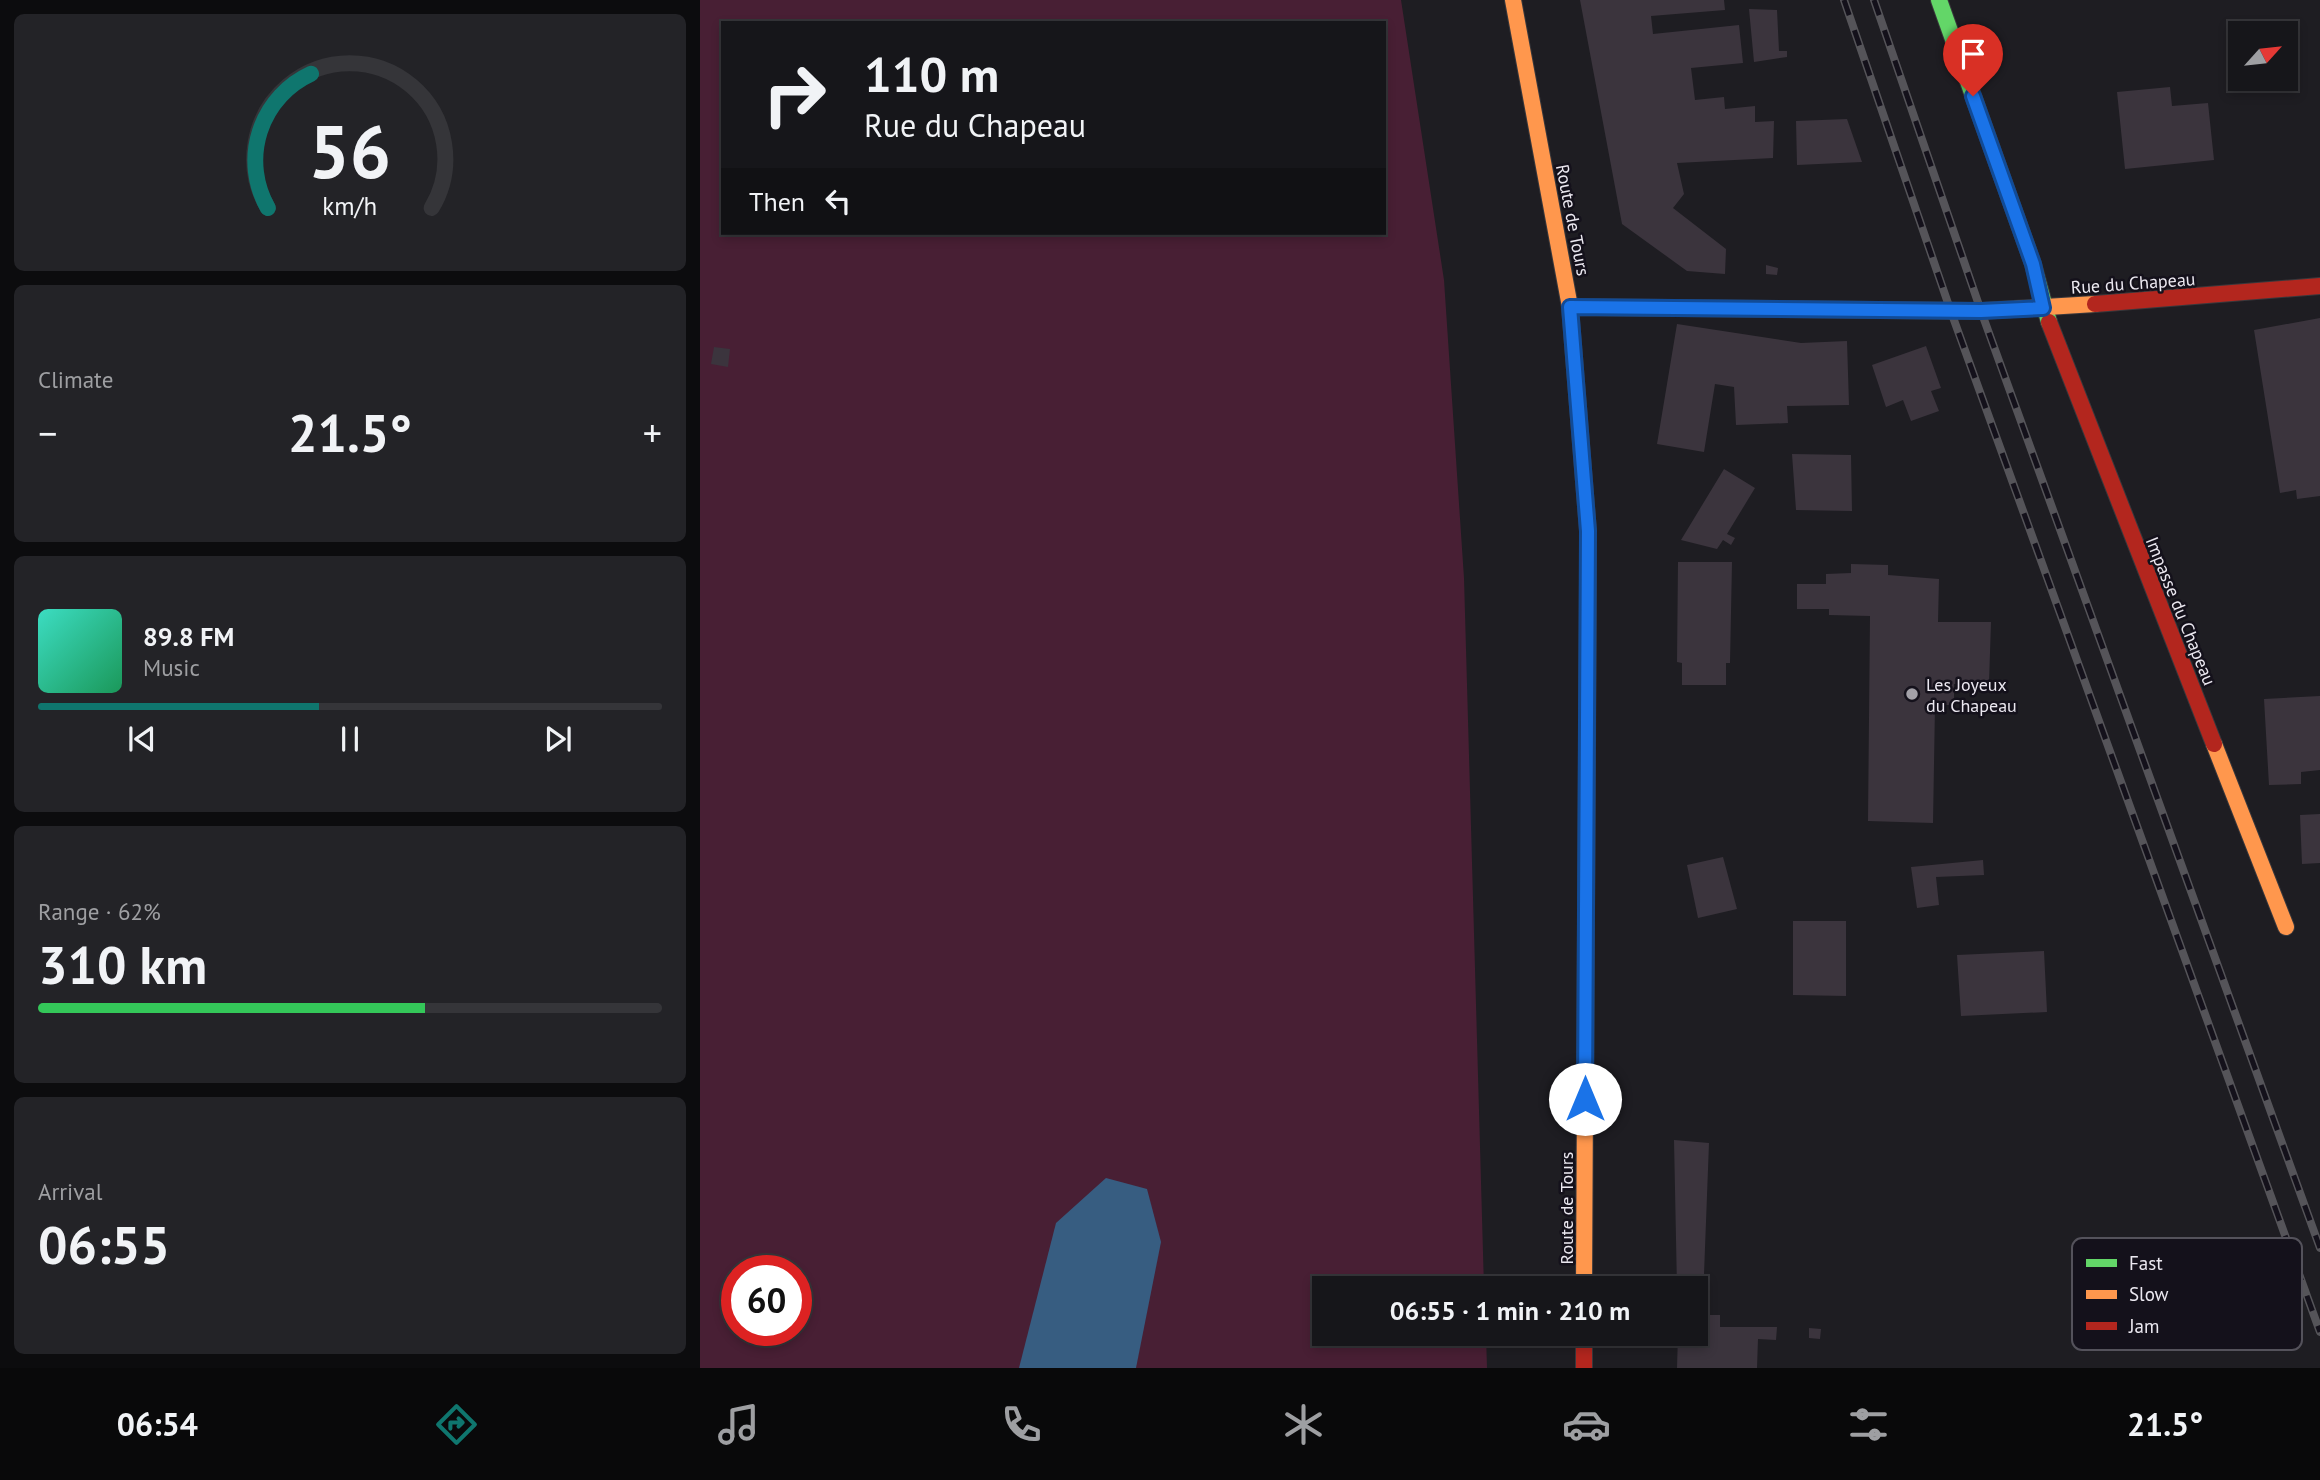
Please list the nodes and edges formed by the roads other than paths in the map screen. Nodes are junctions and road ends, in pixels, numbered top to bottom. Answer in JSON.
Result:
{"nodes":[{"id":1,"x":1513,"y":0,"type":"edge"},
{"id":2,"x":1939,"y":0,"type":"edge"},
{"id":3,"x":2320,"y":285,"type":"edge"},
{"id":4,"x":1570,"y":307,"type":"junction"},
{"id":5,"x":2043,"y":308,"type":"junction"},
{"id":6,"x":2286,"y":927,"type":"dead end"},
{"id":7,"x":1584,"y":1276,"type":"edge"},
{"id":8,"x":1584,"y":1346,"type":"edge"},
{"id":9,"x":1584,"y":1368,"type":"edge"}],
"edges":[{"from":1,"to":4,"type":"street","name":"Route de Tours"},
{"from":2,"to":5,"type":"street","name":"Impasse du Chapeau"},
{"from":3,"to":5,"type":"street","name":"Rue du Chapeau"},
{"from":4,"to":5,"type":"street","name":"Rue du Chapeau"},
{"from":4,"to":7,"type":"street","name":"Route de Tours"},
{"from":5,"to":6,"type":"street","name":"Impasse du Chapeau"},
{"from":8,"to":9,"type":"street"}]}
